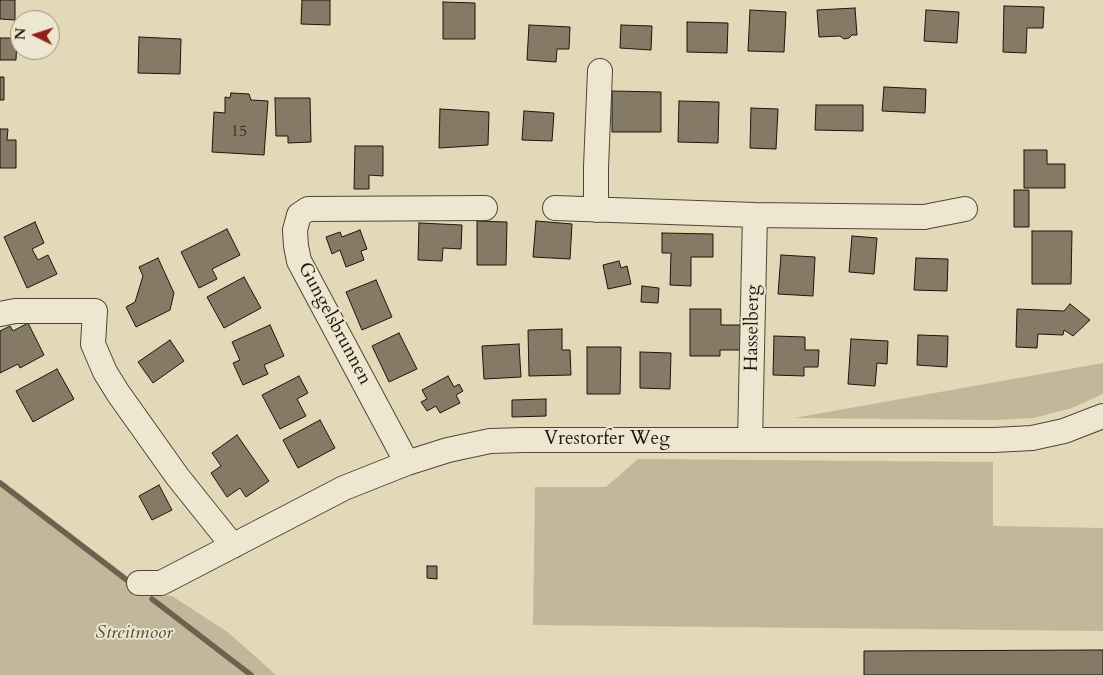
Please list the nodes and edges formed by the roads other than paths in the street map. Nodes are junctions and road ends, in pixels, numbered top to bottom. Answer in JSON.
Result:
{"nodes":[{"id":1,"x":600,"y":71,"type":"dead end"},
{"id":2,"x":485,"y":208,"type":"dead end"},
{"id":3,"x":555,"y":208,"type":"dead end"},
{"id":4,"x":596,"y":210,"type":"junction"},
{"id":5,"x":965,"y":210,"type":"dead end"},
{"id":6,"x":755,"y":215,"type":"junction"},
{"id":7,"x":0,"y":314,"type":"edge"},
{"id":8,"x":1103,"y":416,"type":"edge"},
{"id":9,"x":750,"y":440,"type":"junction"},
{"id":10,"x":407,"y":463,"type":"junction"},
{"id":11,"x":233,"y":546,"type":"junction"},
{"id":12,"x":139,"y":583,"type":"dead end"}],
"edges":[{"from":1,"to":4,"type":"street"},
{"from":2,"to":10,"type":"street","name":"Gungelsbrunnen"},
{"from":3,"to":4,"type":"street"},
{"from":4,"to":6,"type":"street"},
{"from":5,"to":6,"type":"street"},
{"from":6,"to":9,"type":"street","name":"Hasselberg"},
{"from":7,"to":11,"type":"street"},
{"from":8,"to":9,"type":"street","name":"Vrestorfer Weg"},
{"from":9,"to":10,"type":"street","name":"Vrestorfer Weg"},
{"from":10,"to":11,"type":"street","name":"Vrestorfer Weg"},
{"from":11,"to":12,"type":"street","name":"Vrestorfer Weg"}]}
